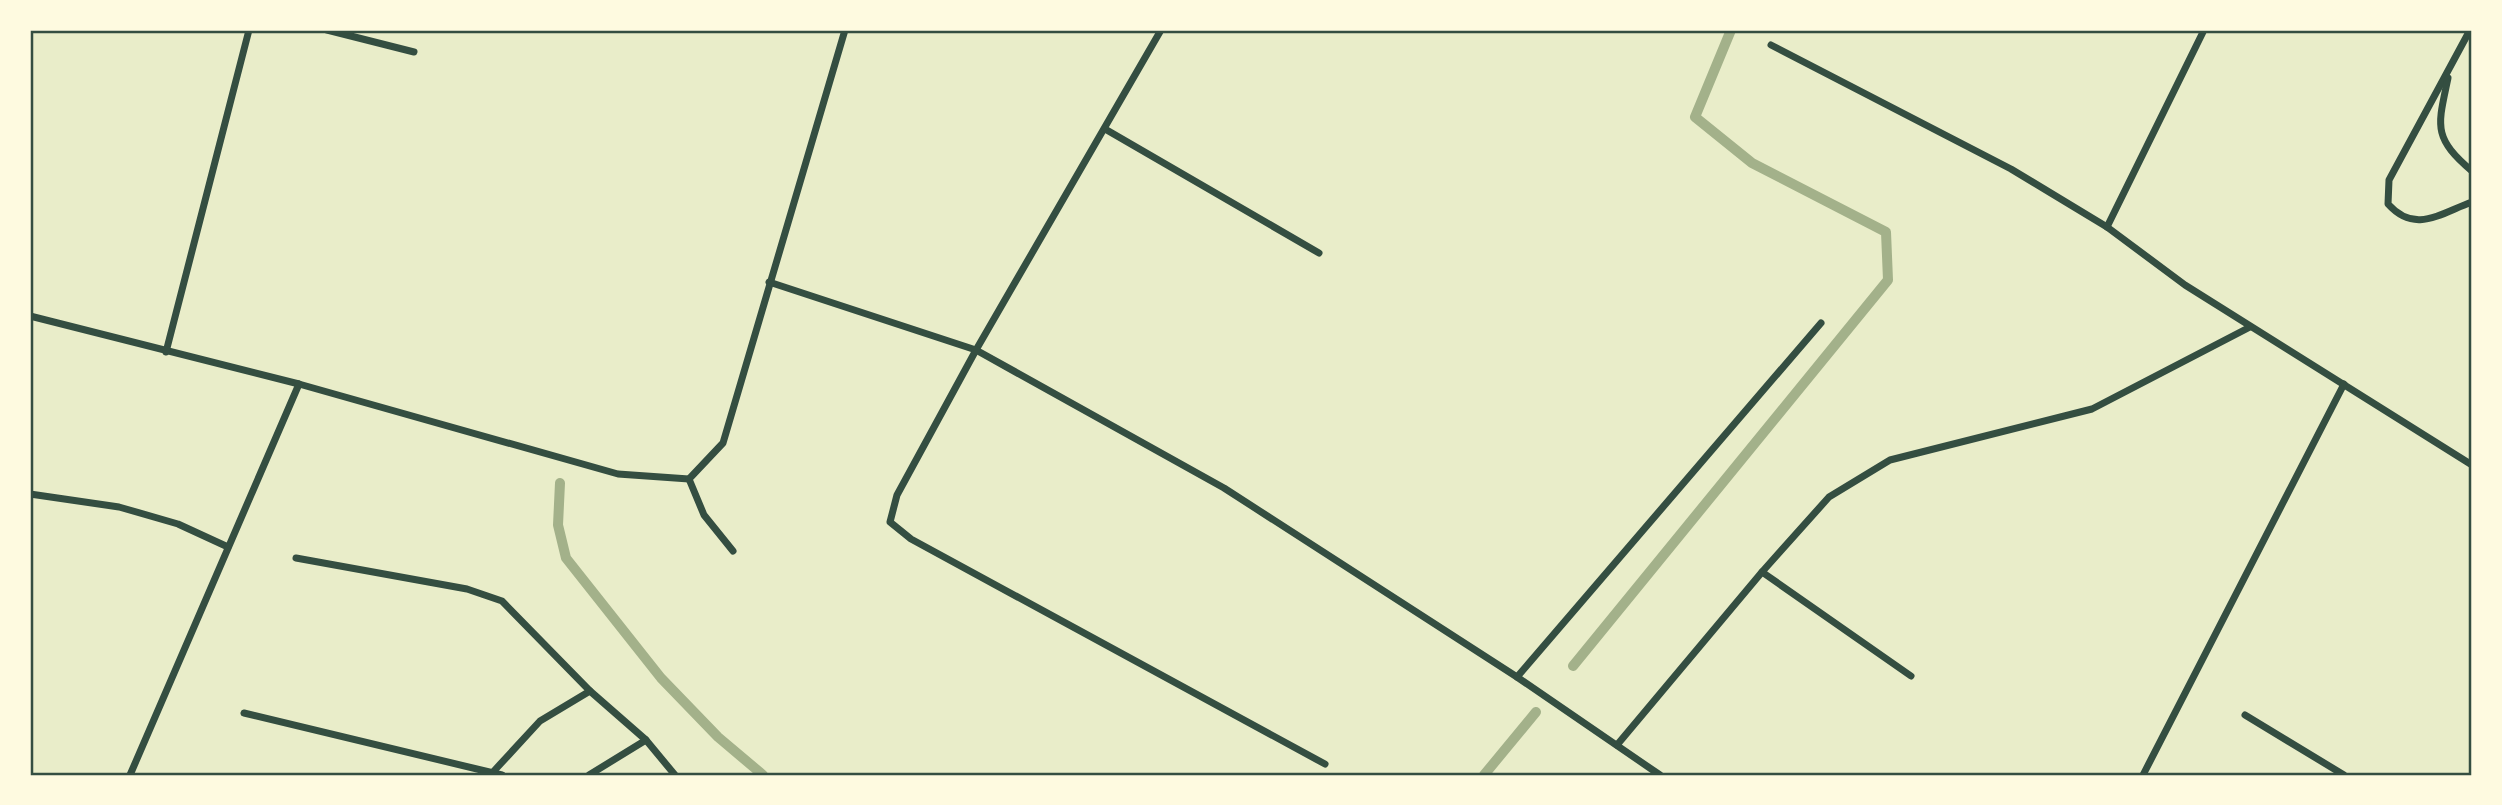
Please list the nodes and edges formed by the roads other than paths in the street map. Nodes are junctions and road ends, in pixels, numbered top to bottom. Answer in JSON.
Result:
{"nodes":[{"id":1,"x":249,"y":30,"type":"edge"},
{"id":2,"x":327,"y":30,"type":"edge"},
{"id":3,"x":845,"y":30,"type":"edge"},
{"id":4,"x":1161,"y":30,"type":"edge"},
{"id":5,"x":2204,"y":30,"type":"edge"},
{"id":6,"x":2470,"y":30,"type":"edge"},
{"id":7,"x":1771,"y":44,"type":"dead end"},
{"id":8,"x":414,"y":52,"type":"dead end"},
{"id":9,"x":2450,"y":71,"type":"junction"},
{"id":10,"x":1105,"y":129,"type":"junction"},
{"id":11,"x":2472,"y":171,"type":"edge"},
{"id":12,"x":2472,"y":202,"type":"edge"},
{"id":13,"x":2107,"y":227,"type":"junction"},
{"id":14,"x":1319,"y":253,"type":"dead end"},
{"id":15,"x":769,"y":282,"type":"junction"},
{"id":16,"x":30,"y":316,"type":"edge"},
{"id":17,"x":1821,"y":323,"type":"dead end"},
{"id":18,"x":2250,"y":327,"type":"junction"},
{"id":19,"x":976,"y":350,"type":"junction"},
{"id":20,"x":166,"y":352,"type":"junction"},
{"id":21,"x":299,"y":384,"type":"junction"},
{"id":22,"x":2344,"y":384,"type":"junction"},
{"id":23,"x":2472,"y":465,"type":"edge"},
{"id":24,"x":690,"y":479,"type":"junction"},
{"id":25,"x":30,"y":494,"type":"edge"},
{"id":26,"x":229,"y":547,"type":"junction"},
{"id":27,"x":733,"y":551,"type":"dead end"},
{"id":28,"x":296,"y":558,"type":"dead end"},
{"id":29,"x":1762,"y":572,"type":"junction"},
{"id":30,"x":1911,"y":676,"type":"dead end"},
{"id":31,"x":1517,"y":677,"type":"junction"},
{"id":32,"x":590,"y":691,"type":"junction"},
{"id":33,"x":244,"y":713,"type":"dead end"},
{"id":34,"x":2245,"y":715,"type":"dead end"},
{"id":35,"x":646,"y":740,"type":"junction"},
{"id":36,"x":1617,"y":745,"type":"junction"},
{"id":37,"x":1325,"y":764,"type":"dead end"},
{"id":38,"x":498,"y":774,"type":"edge"},
{"id":39,"x":1655,"y":774,"type":"edge"},
{"id":40,"x":130,"y":775,"type":"edge"},
{"id":41,"x":589,"y":775,"type":"edge"},
{"id":42,"x":674,"y":775,"type":"edge"},
{"id":43,"x":2143,"y":775,"type":"edge"},
{"id":44,"x":2344,"y":775,"type":"edge"}],
"edges":[{"from":1,"to":20,"type":"street"},
{"from":2,"to":8,"type":"street"},
{"from":3,"to":15,"type":"street"},
{"from":4,"to":10,"type":"street"},
{"from":5,"to":13,"type":"street"},
{"from":6,"to":9,"type":"street"},
{"from":7,"to":13,"type":"street"},
{"from":9,"to":11,"type":"street"},
{"from":9,"to":12,"type":"street"},
{"from":10,"to":14,"type":"street"},
{"from":10,"to":19,"type":"street"},
{"from":13,"to":18,"type":"street"},
{"from":15,"to":19,"type":"street"},
{"from":15,"to":24,"type":"street"},
{"from":16,"to":20,"type":"street"},
{"from":17,"to":31,"type":"street"},
{"from":18,"to":22,"type":"street"},
{"from":18,"to":29,"type":"street"},
{"from":19,"to":31,"type":"street"},
{"from":19,"to":37,"type":"street"},
{"from":20,"to":21,"type":"street"},
{"from":21,"to":24,"type":"street"},
{"from":21,"to":26,"type":"street"},
{"from":22,"to":23,"type":"street"},
{"from":22,"to":43,"type":"street"},
{"from":24,"to":27,"type":"street"},
{"from":25,"to":26,"type":"street"},
{"from":26,"to":40,"type":"street"},
{"from":28,"to":32,"type":"street"},
{"from":29,"to":30,"type":"street"},
{"from":29,"to":36,"type":"street"},
{"from":31,"to":36,"type":"street"},
{"from":32,"to":35,"type":"street"},
{"from":32,"to":38,"type":"street"},
{"from":33,"to":38,"type":"street"},
{"from":34,"to":44,"type":"street"},
{"from":35,"to":41,"type":"street"},
{"from":35,"to":42,"type":"street"},
{"from":36,"to":39,"type":"street"}]}
